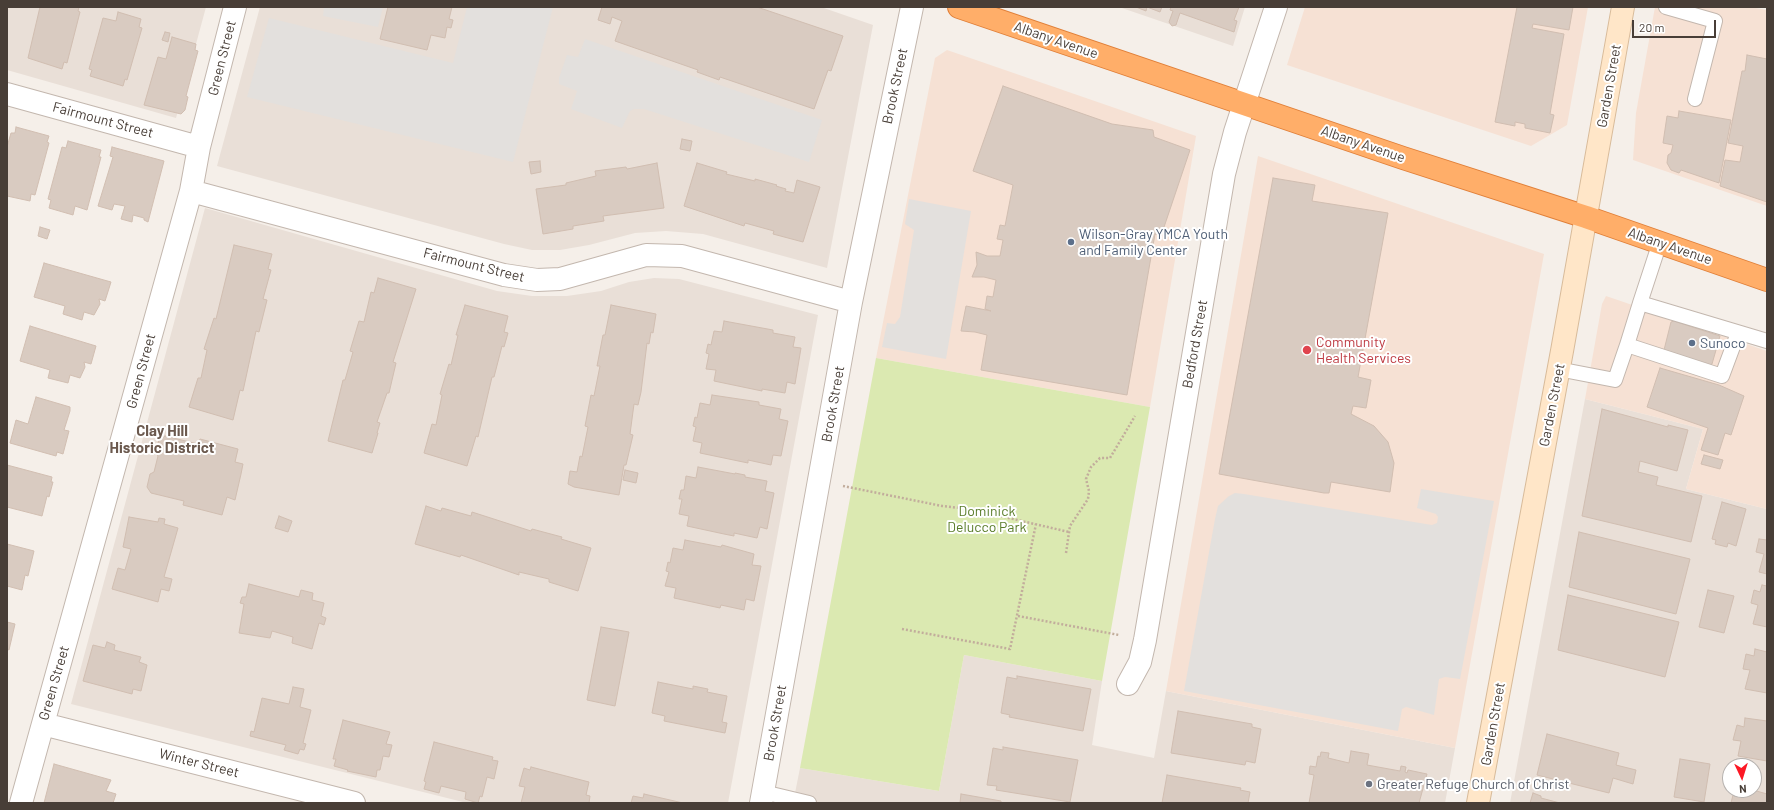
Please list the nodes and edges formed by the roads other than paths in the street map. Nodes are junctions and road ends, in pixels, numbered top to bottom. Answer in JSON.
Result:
{"nodes":[{"id":1,"x":235,"y":7,"type":"edge"},
{"id":2,"x":912,"y":7,"type":"edge"},
{"id":3,"x":959,"y":7,"type":"edge"},
{"id":4,"x":1276,"y":7,"type":"edge"},
{"id":5,"x":1623,"y":7,"type":"edge"},
{"id":6,"x":1666,"y":7,"type":"edge"},
{"id":7,"x":7,"y":94,"type":"edge"},
{"id":8,"x":1695,"y":99,"type":"dead end"},
{"id":9,"x":1244,"y":105,"type":"junction"},
{"id":10,"x":199,"y":147,"type":"junction"},
{"id":11,"x":191,"y":191,"type":"junction"},
{"id":12,"x":1586,"y":217,"type":"junction"},
{"id":13,"x":1660,"y":242,"type":"junction"},
{"id":14,"x":1767,"y":280,"type":"edge"},
{"id":15,"x":851,"y":302,"type":"junction"},
{"id":16,"x":1640,"y":303,"type":"junction"},
{"id":17,"x":1738,"y":333,"type":"junction"},
{"id":18,"x":1767,"y":341,"type":"edge"},
{"id":19,"x":1627,"y":345,"type":"junction"},
{"id":20,"x":1558,"y":369,"type":"junction"},
{"id":21,"x":1128,"y":684,"type":"dead end"},
{"id":22,"x":43,"y":724,"type":"junction"},
{"id":23,"x":762,"y":797,"type":"edge"},
{"id":24,"x":21,"y":803,"type":"edge"},
{"id":25,"x":354,"y":803,"type":"edge"},
{"id":26,"x":809,"y":803,"type":"edge"},
{"id":27,"x":1478,"y":803,"type":"edge"}],
"edges":[{"from":1,"to":10,"type":"street","name":"Green Street"},
{"from":2,"to":15,"type":"street","name":"Brook Street"},
{"from":3,"to":9,"type":"highway","name":"Albany Avenue"},
{"from":4,"to":9,"type":"street","name":"Bedford Street"},
{"from":5,"to":12,"type":"street","name":"Garden Street"},
{"from":6,"to":8,"type":"lane"},
{"from":7,"to":10,"type":"street","name":"Fairmount Street"},
{"from":9,"to":12,"type":"highway","name":"Albany Avenue"},
{"from":9,"to":21,"type":"street","name":"Bedford Street"},
{"from":10,"to":11,"type":"street","name":"Green Street"},
{"from":11,"to":15,"type":"street","name":"Fairmount Street"},
{"from":11,"to":22,"type":"street","name":"Green Street"},
{"from":12,"to":13,"type":"highway","name":"Albany Avenue"},
{"from":12,"to":20,"type":"street","name":"Garden Street"},
{"from":13,"to":14,"type":"highway","name":"Albany Avenue"},
{"from":13,"to":16,"type":"lane"},
{"from":15,"to":23,"type":"street","name":"Brook Street"},
{"from":16,"to":17,"type":"lane"},
{"from":16,"to":19,"type":"lane"},
{"from":17,"to":18,"type":"lane"},
{"from":17,"to":19,"type":"lane"},
{"from":19,"to":20,"type":"lane"},
{"from":20,"to":27,"type":"street","name":"Garden Street"},
{"from":22,"to":24,"type":"street","name":"Green Street"},
{"from":22,"to":25,"type":"street","name":"Winter Street"},
{"from":23,"to":26,"type":"lane"}]}
